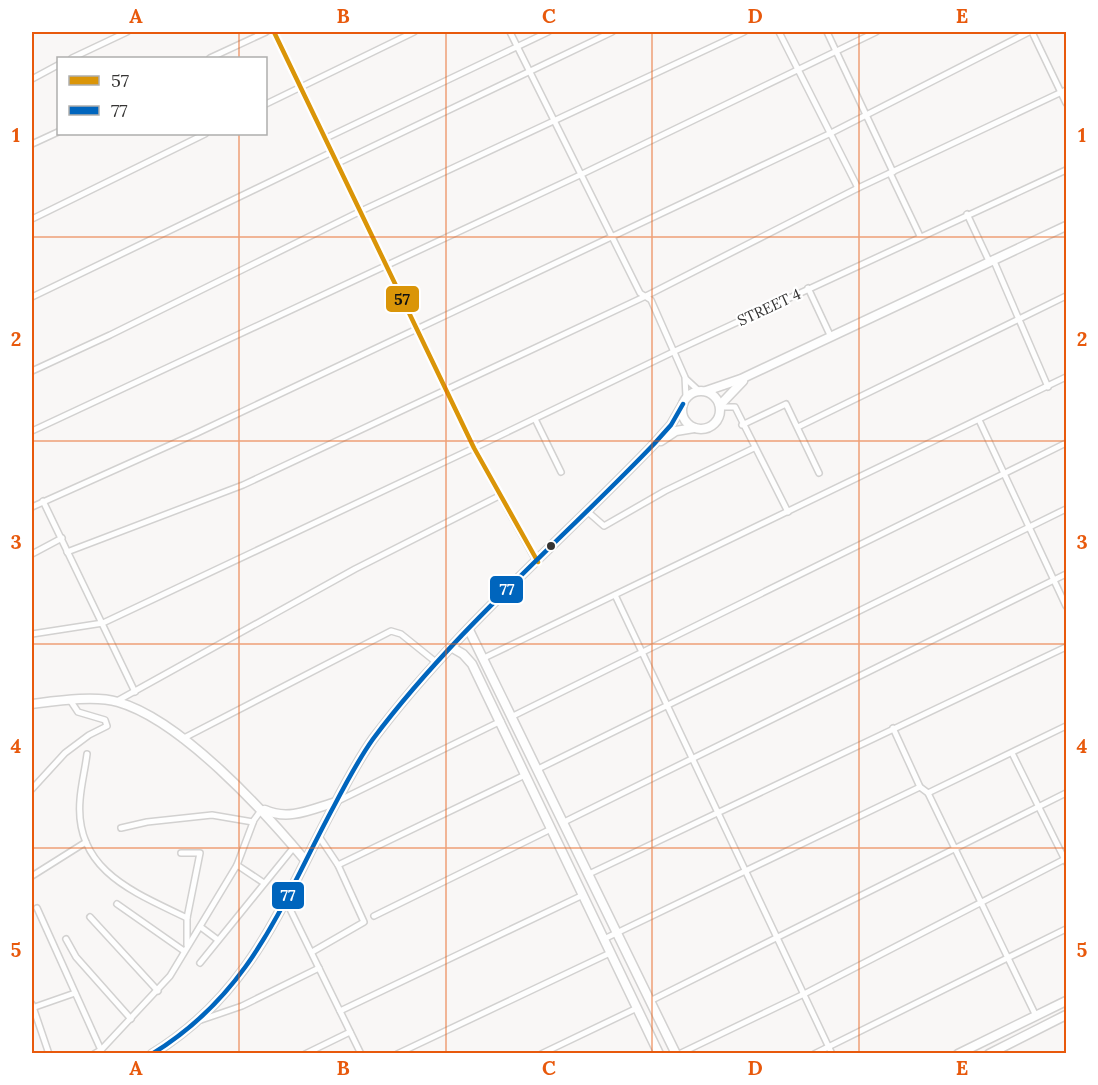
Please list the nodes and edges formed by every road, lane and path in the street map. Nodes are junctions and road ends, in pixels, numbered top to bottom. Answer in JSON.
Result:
{"nodes":[{"id":1,"x":127,"y":32,"type":"edge"},
{"id":2,"x":266,"y":32,"type":"edge"},
{"id":3,"x":274,"y":32,"type":"edge"},
{"id":4,"x":414,"y":32,"type":"edge"},
{"id":5,"x":510,"y":32,"type":"edge"},
{"id":6,"x":548,"y":32,"type":"edge"},
{"id":7,"x":612,"y":32,"type":"edge"},
{"id":8,"x":744,"y":32,"type":"edge"},
{"id":9,"x":779,"y":32,"type":"edge"},
{"id":10,"x":826,"y":32,"type":"edge"},
{"id":11,"x":876,"y":32,"type":"edge"},
{"id":12,"x":1031,"y":32,"type":"edge"},
{"id":13,"x":518,"y":46,"type":"junction"},
{"id":14,"x":836,"y":51,"type":"junction"},
{"id":15,"x":74,"y":57,"type":"edge"},
{"id":16,"x":212,"y":57,"type":"edge"},
{"id":17,"x":57,"y":66,"type":"edge"},
{"id":18,"x":798,"y":68,"type":"junction"},
{"id":19,"x":530,"y":71,"type":"junction"},
{"id":20,"x":32,"y":78,"type":"edge"},
{"id":21,"x":300,"y":86,"type":"junction"},
{"id":22,"x":1064,"y":91,"type":"edge"},
{"id":23,"x":267,"y":103,"type":"edge"},
{"id":24,"x":1066,"y":103,"type":"edge"},
{"id":25,"x":866,"y":116,"type":"junction"},
{"id":26,"x":554,"y":120,"type":"junction"},
{"id":27,"x":57,"y":132,"type":"edge"},
{"id":28,"x":831,"y":133,"type":"junction"},
{"id":29,"x":203,"y":135,"type":"edge"},
{"id":30,"x":326,"y":138,"type":"junction"},
{"id":31,"x":32,"y":144,"type":"edge"},
{"id":32,"x":332,"y":152,"type":"junction"},
{"id":33,"x":338,"y":163,"type":"junction"},
{"id":34,"x":1066,"y":170,"type":"edge"},
{"id":35,"x":891,"y":173,"type":"junction"},
{"id":36,"x":580,"y":175,"type":"junction"},
{"id":37,"x":858,"y":188,"type":"junction"},
{"id":38,"x":361,"y":211,"type":"junction"},
{"id":39,"x":967,"y":214,"type":"junction"},
{"id":40,"x":32,"y":219,"type":"edge"},
{"id":41,"x":1066,"y":226,"type":"edge"},
{"id":42,"x":920,"y":236,"type":"junction"},
{"id":43,"x":611,"y":237,"type":"junction"},
{"id":44,"x":991,"y":260,"type":"junction"},
{"id":45,"x":387,"y":264,"type":"junction"},
{"id":46,"x":808,"y":288,"type":"junction"},
{"id":47,"x":646,"y":296,"type":"junction"},
{"id":48,"x":1066,"y":296,"type":"edge"},
{"id":49,"x":32,"y":297,"type":"edge"},
{"id":50,"x":1019,"y":318,"type":"junction"},
{"id":51,"x":417,"y":328,"type":"junction"},
{"id":52,"x":830,"y":335,"type":"junction"},
{"id":53,"x":675,"y":351,"type":"junction"},
{"id":54,"x":758,"y":370,"type":"junction"},
{"id":55,"x":32,"y":371,"type":"edge"},
{"id":56,"x":685,"y":377,"type":"junction"},
{"id":57,"x":1066,"y":377,"type":"edge"},
{"id":58,"x":1048,"y":387,"type":"junction"},
{"id":59,"x":447,"y":390,"type":"junction"},
{"id":60,"x":702,"y":391,"type":"junction"},
{"id":61,"x":685,"y":401,"type":"junction"},
{"id":62,"x":720,"y":406,"type":"junction"},
{"id":63,"x":535,"y":419,"type":"junction"},
{"id":64,"x":979,"y":420,"type":"junction"},
{"id":65,"x":742,"y":424,"type":"junction"},
{"id":66,"x":798,"y":427,"type":"junction"},
{"id":67,"x":694,"y":428,"type":"junction"},
{"id":68,"x":32,"y":431,"type":"edge"},
{"id":69,"x":1066,"y":443,"type":"edge"},
{"id":70,"x":474,"y":448,"type":"junction"},
{"id":71,"x":754,"y":448,"type":"junction"},
{"id":72,"x":642,"y":456,"type":"junction"},
{"id":73,"x":561,"y":472,"type":"dead end"},
{"id":74,"x":819,"y":473,"type":"dead end"},
{"id":75,"x":1003,"y":474,"type":"junction"},
{"id":76,"x":499,"y":496,"type":"junction"},
{"id":77,"x":43,"y":501,"type":"junction"},
{"id":78,"x":32,"y":507,"type":"edge"},
{"id":79,"x":1066,"y":509,"type":"edge"},
{"id":80,"x":588,"y":512,"type":"junction"},
{"id":81,"x":788,"y":512,"type":"junction"},
{"id":82,"x":1029,"y":527,"type":"junction"},
{"id":83,"x":62,"y":538,"type":"junction"},
{"id":84,"x":67,"y":552,"type":"junction"},
{"id":85,"x":32,"y":554,"type":"edge"},
{"id":86,"x":537,"y":562,"type":"junction"},
{"id":87,"x":1066,"y":574,"type":"edge"},
{"id":88,"x":1054,"y":580,"type":"junction"},
{"id":89,"x":615,"y":595,"type":"junction"},
{"id":90,"x":1066,"y":606,"type":"edge"},
{"id":91,"x":103,"y":622,"type":"junction"},
{"id":92,"x":469,"y":630,"type":"junction"},
{"id":93,"x":32,"y":634,"type":"edge"},
{"id":94,"x":451,"y":647,"type":"junction"},
{"id":95,"x":1066,"y":647,"type":"edge"},
{"id":96,"x":642,"y":653,"type":"junction"},
{"id":97,"x":484,"y":658,"type":"junction"},
{"id":98,"x":437,"y":663,"type":"junction"},
{"id":99,"x":135,"y":692,"type":"junction"},
{"id":100,"x":70,"y":700,"type":"junction"},
{"id":101,"x":117,"y":701,"type":"junction"},
{"id":102,"x":32,"y":704,"type":"edge"},
{"id":103,"x":667,"y":706,"type":"junction"},
{"id":104,"x":513,"y":717,"type":"junction"},
{"id":105,"x":501,"y":721,"type":"junction"},
{"id":106,"x":1066,"y":726,"type":"edge"},
{"id":107,"x":893,"y":728,"type":"junction"},
{"id":108,"x":182,"y":739,"type":"junction"},
{"id":109,"x":1012,"y":753,"type":"junction"},
{"id":110,"x":87,"y":754,"type":"dead end"},
{"id":111,"x":694,"y":759,"type":"junction"},
{"id":112,"x":538,"y":769,"type":"junction"},
{"id":113,"x":525,"y":775,"type":"junction"},
{"id":114,"x":920,"y":787,"type":"junction"},
{"id":115,"x":32,"y":789,"type":"edge"},
{"id":116,"x":928,"y":793,"type":"junction"},
{"id":117,"x":1066,"y":793,"type":"edge"},
{"id":118,"x":336,"y":802,"type":"junction"},
{"id":119,"x":1039,"y":806,"type":"junction"},
{"id":120,"x":262,"y":809,"type":"junction"},
{"id":121,"x":719,"y":813,"type":"junction"},
{"id":122,"x":253,"y":822,"type":"junction"},
{"id":123,"x":564,"y":822,"type":"junction"},
{"id":124,"x":121,"y":828,"type":"dead end"},
{"id":125,"x":551,"y":829,"type":"junction"},
{"id":126,"x":318,"y":835,"type":"junction"},
{"id":127,"x":86,"y":842,"type":"junction"},
{"id":128,"x":294,"y":847,"type":"junction"},
{"id":129,"x":955,"y":847,"type":"junction"},
{"id":130,"x":181,"y":852,"type":"dead end"},
{"id":131,"x":305,"y":860,"type":"junction"},
{"id":132,"x":1066,"y":860,"type":"edge"},
{"id":133,"x":237,"y":865,"type":"junction"},
{"id":134,"x":338,"y":865,"type":"junction"},
{"id":135,"x":747,"y":872,"type":"junction"},
{"id":136,"x":589,"y":874,"type":"junction"},
{"id":137,"x":32,"y":876,"type":"edge"},
{"id":138,"x":264,"y":884,"type":"junction"},
{"id":139,"x":583,"y":895,"type":"junction"},
{"id":140,"x":286,"y":901,"type":"junction"},
{"id":141,"x":981,"y":903,"type":"junction"},
{"id":142,"x":117,"y":904,"type":"dead end"},
{"id":143,"x":37,"y":908,"type":"dead end"},
{"id":144,"x":374,"y":916,"type":"dead end"},
{"id":145,"x":90,"y":917,"type":"dead end"},
{"id":146,"x":187,"y":918,"type":"junction"},
{"id":147,"x":202,"y":928,"type":"junction"},
{"id":148,"x":1066,"y":929,"type":"edge"},
{"id":149,"x":617,"y":933,"type":"junction"},
{"id":150,"x":779,"y":937,"type":"junction"},
{"id":151,"x":66,"y":939,"type":"dead end"},
{"id":152,"x":604,"y":939,"type":"junction"},
{"id":153,"x":218,"y":940,"type":"junction"},
{"id":154,"x":186,"y":948,"type":"junction"},
{"id":155,"x":312,"y":952,"type":"junction"},
{"id":156,"x":610,"y":953,"type":"junction"},
{"id":157,"x":1008,"y":957,"type":"junction"},
{"id":158,"x":200,"y":963,"type":"dead end"},
{"id":159,"x":320,"y":968,"type":"junction"},
{"id":160,"x":158,"y":991,"type":"junction"},
{"id":161,"x":75,"y":993,"type":"junction"},
{"id":162,"x":806,"y":993,"type":"junction"},
{"id":163,"x":650,"y":1001,"type":"junction"},
{"id":164,"x":1066,"y":1001,"type":"edge"},
{"id":165,"x":32,"y":1006,"type":"edge"},
{"id":166,"x":637,"y":1008,"type":"junction"},
{"id":167,"x":340,"y":1011,"type":"junction"},
{"id":168,"x":1066,"y":1014,"type":"edge"},
{"id":169,"x":1036,"y":1016,"type":"junction"},
{"id":170,"x":131,"y":1019,"type":"junction"},
{"id":171,"x":201,"y":1020,"type":"junction"},
{"id":172,"x":350,"y":1032,"type":"junction"},
{"id":173,"x":829,"y":1046,"type":"junction"},
{"id":174,"x":101,"y":1050,"type":"junction"},
{"id":175,"x":49,"y":1053,"type":"edge"},
{"id":176,"x":94,"y":1053,"type":"edge"},
{"id":177,"x":152,"y":1053,"type":"edge"},
{"id":178,"x":305,"y":1053,"type":"edge"},
{"id":179,"x":360,"y":1053,"type":"edge"},
{"id":180,"x":397,"y":1053,"type":"edge"},
{"id":181,"x":541,"y":1053,"type":"edge"},
{"id":182,"x":659,"y":1053,"type":"edge"},
{"id":183,"x":678,"y":1053,"type":"edge"},
{"id":184,"x":814,"y":1053,"type":"edge"},
{"id":185,"x":832,"y":1053,"type":"edge"},
{"id":186,"x":958,"y":1053,"type":"edge"},
{"id":187,"x":989,"y":1053,"type":"edge"}],
"edges":[{"from":1,"to":15,"type":"street"},
{"from":2,"to":16,"type":"street"},
{"from":3,"to":21,"type":"street"},
{"from":4,"to":21,"type":"street"},
{"from":5,"to":13,"type":"street"},
{"from":6,"to":13,"type":"street"},
{"from":7,"to":19,"type":"street"},
{"from":8,"to":26,"type":"street"},
{"from":9,"to":18,"type":"street"},
{"from":10,"to":14,"type":"street"},
{"from":11,"to":14,"type":"street"},
{"from":12,"to":22,"type":"street"},
{"from":12,"to":25,"type":"street"},
{"from":13,"to":19,"type":"street"},
{"from":13,"to":30,"type":"street"},
{"from":14,"to":18,"type":"street"},
{"from":14,"to":25,"type":"street"},
{"from":17,"to":20,"type":"street"},
{"from":18,"to":28,"type":"street"},
{"from":18,"to":36,"type":"street"},
{"from":19,"to":26,"type":"street"},
{"from":19,"to":33,"type":"street"},
{"from":21,"to":23,"type":"street"},
{"from":21,"to":30,"type":"street"},
{"from":22,"to":24,"type":"street"},
{"from":22,"to":35,"type":"street"},
{"from":25,"to":28,"type":"street"},
{"from":25,"to":35,"type":"street"},
{"from":26,"to":36,"type":"street"},
{"from":26,"to":38,"type":"street"},
{"from":27,"to":31,"type":"street"},
{"from":28,"to":37,"type":"street"},
{"from":28,"to":43,"type":"street"},
{"from":29,"to":40,"type":"street"},
{"from":30,"to":32,"type":"street"},
{"from":32,"to":33,"type":"street"},
{"from":32,"to":49,"type":"street"},
{"from":33,"to":38,"type":"street"},
{"from":34,"to":39,"type":"street","name":"STREET 4"},
{"from":35,"to":37,"type":"street"},
{"from":35,"to":42,"type":"street"},
{"from":36,"to":43,"type":"street"},
{"from":36,"to":45,"type":"street"},
{"from":37,"to":47,"type":"street"},
{"from":38,"to":45,"type":"street"},
{"from":38,"to":55,"type":"street"},
{"from":39,"to":42,"type":"street","name":"STREET 4"},
{"from":39,"to":44,"type":"street"},
{"from":41,"to":44,"type":"main road"},
{"from":42,"to":46,"type":"street","name":"STREET 4"},
{"from":43,"to":47,"type":"street"},
{"from":43,"to":51,"type":"street"},
{"from":44,"to":50,"type":"street"},
{"from":44,"to":52,"type":"main road"},
{"from":45,"to":51,"type":"street"},
{"from":45,"to":68,"type":"street"},
{"from":46,"to":52,"type":"street"},
{"from":46,"to":53,"type":"street","name":"STREET 4"},
{"from":47,"to":53,"type":"street"},
{"from":47,"to":59,"type":"street"},
{"from":48,"to":50,"type":"street"},
{"from":50,"to":58,"type":"street"},
{"from":50,"to":66,"type":"street"},
{"from":51,"to":59,"type":"street"},
{"from":51,"to":77,"type":"street"},
{"from":52,"to":54,"type":"main road"},
{"from":53,"to":56,"type":"street"},
{"from":53,"to":63,"type":"street","name":"STREET 4"},
{"from":54,"to":60,"type":"main road"},
{"from":54,"to":62,"type":"main road"},
{"from":56,"to":60,"type":"street"},
{"from":56,"to":61,"type":"street"},
{"from":57,"to":58,"type":"street"},
{"from":58,"to":64,"type":"street"},
{"from":59,"to":70,"type":"street"},
{"from":59,"to":84,"type":"street"},
{"from":60,"to":61,"type":"main road"},
{"from":60,"to":62,"type":"main road"},
{"from":61,"to":67,"type":"main road"},
{"from":61,"to":72,"type":"main road"},
{"from":62,"to":65,"type":"street"},
{"from":62,"to":67,"type":"main road"},
{"from":63,"to":70,"type":"street","name":"STREET 4"},
{"from":63,"to":73,"type":"street"},
{"from":64,"to":75,"type":"street"},
{"from":64,"to":81,"type":"street"},
{"from":65,"to":66,"type":"street"},
{"from":65,"to":71,"type":"street"},
{"from":66,"to":74,"type":"street"},
{"from":67,"to":72,"type":"main road"},
{"from":69,"to":75,"type":"street"},
{"from":70,"to":76,"type":"street"},
{"from":70,"to":91,"type":"street","name":"STREET 4"},
{"from":71,"to":80,"type":"street"},
{"from":71,"to":81,"type":"street"},
{"from":72,"to":80,"type":"main road"},
{"from":75,"to":82,"type":"street"},
{"from":75,"to":96,"type":"street"},
{"from":76,"to":86,"type":"street"},
{"from":76,"to":99,"type":"street"},
{"from":77,"to":78,"type":"street"},
{"from":77,"to":83,"type":"street"},
{"from":79,"to":82,"type":"street"},
{"from":80,"to":86,"type":"main road"},
{"from":81,"to":89,"type":"street"},
{"from":82,"to":88,"type":"street"},
{"from":82,"to":103,"type":"street"},
{"from":83,"to":84,"type":"street"},
{"from":83,"to":85,"type":"street"},
{"from":84,"to":91,"type":"street"},
{"from":86,"to":92,"type":"main road"},
{"from":87,"to":88,"type":"street"},
{"from":88,"to":90,"type":"street"},
{"from":88,"to":111,"type":"street"},
{"from":89,"to":96,"type":"street"},
{"from":89,"to":97,"type":"street"},
{"from":91,"to":93,"type":"street","name":"STREET 4"},
{"from":91,"to":99,"type":"street"},
{"from":92,"to":94,"type":"main road"},
{"from":92,"to":97,"type":"main road"},
{"from":94,"to":98,"type":"main road"},
{"from":94,"to":105,"type":"main road"},
{"from":95,"to":107,"type":"street"},
{"from":96,"to":103,"type":"street"},
{"from":96,"to":104,"type":"street"},
{"from":97,"to":104,"type":"main road"},
{"from":98,"to":108,"type":"street"},
{"from":98,"to":118,"type":"main road"},
{"from":99,"to":101,"type":"street"},
{"from":100,"to":101,"type":"main road"},
{"from":100,"to":102,"type":"main road"},
{"from":100,"to":115,"type":"street"},
{"from":101,"to":108,"type":"main road"},
{"from":103,"to":111,"type":"street"},
{"from":103,"to":112,"type":"street"},
{"from":104,"to":112,"type":"main road"},
{"from":105,"to":113,"type":"main road"},
{"from":105,"to":118,"type":"street"},
{"from":106,"to":109,"type":"street"},
{"from":107,"to":114,"type":"street"},
{"from":107,"to":121,"type":"street"},
{"from":108,"to":120,"type":"main road"},
{"from":109,"to":116,"type":"street"},
{"from":109,"to":119,"type":"street"},
{"from":110,"to":127,"type":"street"},
{"from":111,"to":121,"type":"street"},
{"from":111,"to":123,"type":"street"},
{"from":112,"to":123,"type":"main road"},
{"from":113,"to":125,"type":"main road"},
{"from":113,"to":134,"type":"street"},
{"from":114,"to":116,"type":"street"},
{"from":114,"to":135,"type":"street"},
{"from":116,"to":129,"type":"street"},
{"from":117,"to":119,"type":"street"},
{"from":118,"to":120,"type":"main road"},
{"from":118,"to":126,"type":"main road"},
{"from":119,"to":129,"type":"street"},
{"from":119,"to":132,"type":"street"},
{"from":120,"to":122,"type":"street"},
{"from":120,"to":128,"type":"main road"},
{"from":121,"to":135,"type":"street"},
{"from":121,"to":136,"type":"street"},
{"from":122,"to":124,"type":"street"},
{"from":122,"to":133,"type":"street"},
{"from":123,"to":136,"type":"main road"},
{"from":125,"to":139,"type":"main road"},
{"from":125,"to":144,"type":"street"},
{"from":126,"to":131,"type":"main road"},
{"from":126,"to":134,"type":"street"},
{"from":127,"to":137,"type":"street"},
{"from":127,"to":146,"type":"street"},
{"from":128,"to":131,"type":"main road"},
{"from":128,"to":138,"type":"street"},
{"from":129,"to":141,"type":"street"},
{"from":129,"to":150,"type":"street"},
{"from":130,"to":146,"type":"street"},
{"from":131,"to":140,"type":"main road"},
{"from":132,"to":141,"type":"street"},
{"from":133,"to":138,"type":"street"},
{"from":133,"to":147,"type":"street"},
{"from":134,"to":155,"type":"street"},
{"from":135,"to":149,"type":"street"},
{"from":135,"to":150,"type":"street"},
{"from":136,"to":149,"type":"main road"},
{"from":138,"to":153,"type":"street"},
{"from":139,"to":152,"type":"main road"},
{"from":139,"to":167,"type":"street"},
{"from":140,"to":155,"type":"street"},
{"from":140,"to":171,"type":"main road"},
{"from":141,"to":157,"type":"street"},
{"from":141,"to":162,"type":"street"},
{"from":142,"to":154,"type":"street"},
{"from":143,"to":161,"type":"street"},
{"from":145,"to":160,"type":"street"},
{"from":146,"to":154,"type":"street"},
{"from":147,"to":153,"type":"street"},
{"from":147,"to":154,"type":"street"},
{"from":148,"to":157,"type":"street"},
{"from":149,"to":152,"type":"street"},
{"from":149,"to":163,"type":"main road"},
{"from":150,"to":162,"type":"street"},
{"from":150,"to":163,"type":"street"},
{"from":151,"to":170,"type":"street"},
{"from":152,"to":156,"type":"main road"},
{"from":153,"to":158,"type":"street"},
{"from":154,"to":160,"type":"street"},
{"from":155,"to":159,"type":"street"},
{"from":156,"to":166,"type":"main road"},
{"from":156,"to":180,"type":"street"},
{"from":157,"to":169,"type":"street"},
{"from":157,"to":173,"type":"street"},
{"from":159,"to":167,"type":"street"},
{"from":159,"to":171,"type":"street"},
{"from":160,"to":170,"type":"street"},
{"from":161,"to":165,"type":"street"},
{"from":161,"to":174,"type":"street"},
{"from":162,"to":173,"type":"street"},
{"from":162,"to":183,"type":"street"},
{"from":163,"to":183,"type":"main road"},
{"from":164,"to":169,"type":"main road"},
{"from":165,"to":175,"type":"street"},
{"from":166,"to":181,"type":"street"},
{"from":166,"to":182,"type":"main road"},
{"from":167,"to":172,"type":"street"},
{"from":168,"to":187,"type":"main road"},
{"from":169,"to":186,"type":"main road"},
{"from":170,"to":174,"type":"street"},
{"from":171,"to":177,"type":"main road"},
{"from":172,"to":178,"type":"street"},
{"from":172,"to":179,"type":"street"},
{"from":173,"to":184,"type":"street"},
{"from":173,"to":185,"type":"street"},
{"from":174,"to":176,"type":"street"}]}
